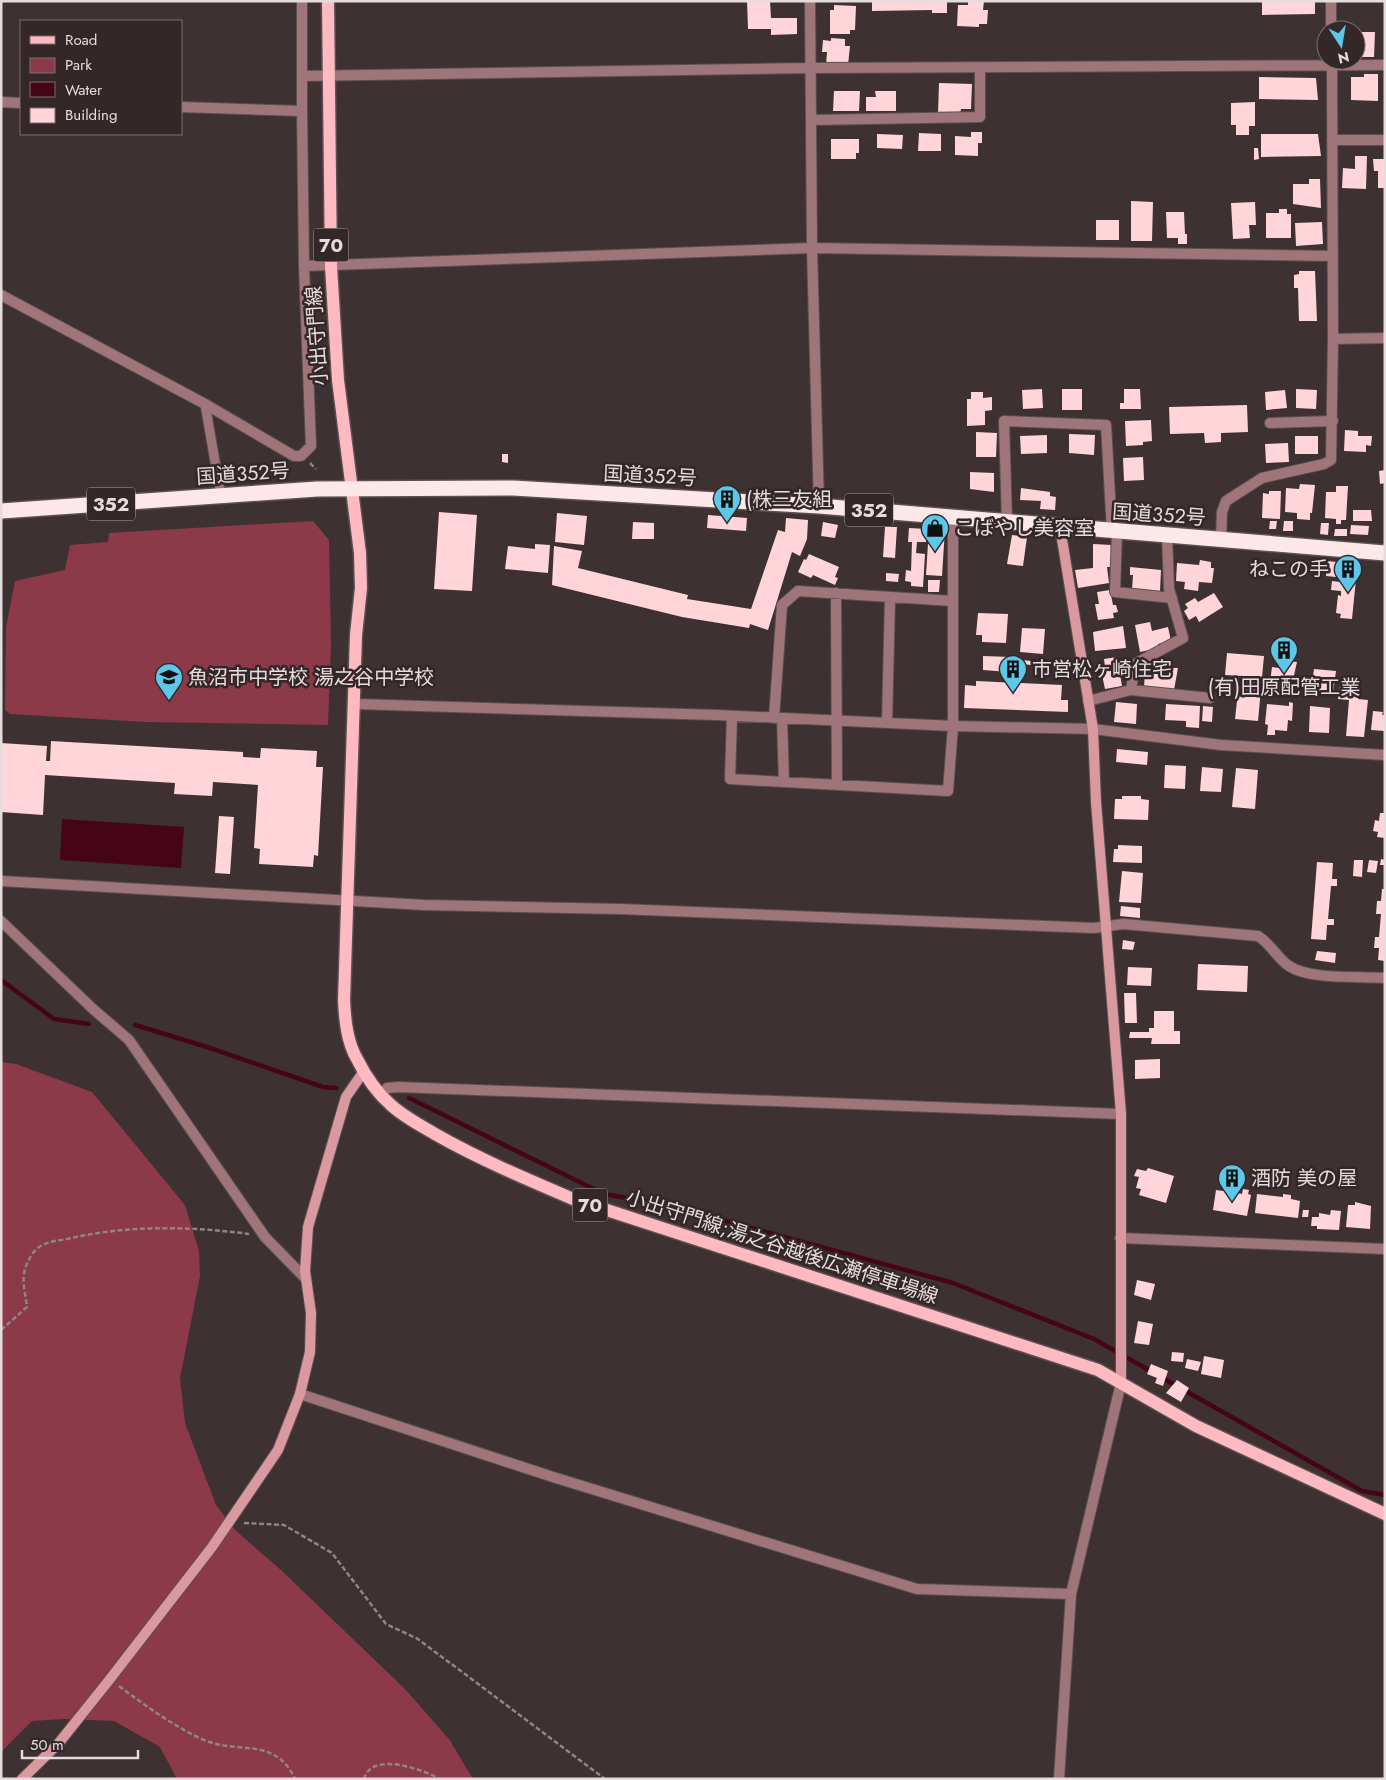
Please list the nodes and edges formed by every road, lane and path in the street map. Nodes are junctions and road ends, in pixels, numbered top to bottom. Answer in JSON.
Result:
{"nodes":[{"id":1,"x":302,"y":1,"type":"edge"},
{"id":2,"x":328,"y":1,"type":"edge"},
{"id":3,"x":810,"y":1,"type":"edge"},
{"id":4,"x":1331,"y":1,"type":"edge"},
{"id":5,"x":1331,"y":20,"type":"edge"},
{"id":6,"x":1316,"y":63,"type":"edge"},
{"id":7,"x":1366,"y":64,"type":"edge"},
{"id":8,"x":1385,"y":65,"type":"edge"},
{"id":9,"x":810,"y":68,"type":"junction"},
{"id":10,"x":980,"y":68,"type":"junction"},
{"id":11,"x":1332,"y":70,"type":"edge"},
{"id":12,"x":328,"y":75,"type":"junction"},
{"id":13,"x":302,"y":76,"type":"junction"},
{"id":14,"x":1,"y":102,"type":"edge"},
{"id":15,"x":20,"y":102,"type":"edge"},
{"id":16,"x":182,"y":107,"type":"edge"},
{"id":17,"x":302,"y":111,"type":"junction"},
{"id":18,"x":811,"y":120,"type":"junction"},
{"id":19,"x":1332,"y":140,"type":"junction"},
{"id":20,"x":1385,"y":140,"type":"edge"},
{"id":21,"x":812,"y":248,"type":"junction"},
{"id":22,"x":1333,"y":256,"type":"junction"},
{"id":23,"x":304,"y":266,"type":"junction"},
{"id":24,"x":331,"y":266,"type":"junction"},
{"id":25,"x":1,"y":295,"type":"edge"},
{"id":26,"x":1385,"y":338,"type":"edge"},
{"id":27,"x":1333,"y":339,"type":"junction"},
{"id":28,"x":205,"y":404,"type":"junction"},
{"id":29,"x":1333,"y":421,"type":"junction"},
{"id":30,"x":1270,"y":423,"type":"dead end"},
{"id":31,"x":352,"y":488,"type":"junction"},
{"id":32,"x":221,"y":496,"type":"junction"},
{"id":33,"x":819,"y":506,"type":"junction"},
{"id":34,"x":1,"y":512,"type":"edge"},
{"id":35,"x":953,"y":517,"type":"junction"},
{"id":36,"x":1007,"y":522,"type":"junction"},
{"id":37,"x":1060,"y":527,"type":"junction"},
{"id":38,"x":1114,"y":531,"type":"junction"},
{"id":39,"x":1167,"y":535,"type":"junction"},
{"id":40,"x":1221,"y":539,"type":"junction"},
{"id":41,"x":1385,"y":553,"type":"edge"},
{"id":42,"x":836,"y":593,"type":"junction"},
{"id":43,"x":890,"y":597,"type":"junction"},
{"id":44,"x":1172,"y":598,"type":"junction"},
{"id":45,"x":953,"y":600,"type":"junction"},
{"id":46,"x":1131,"y":690,"type":"junction"},
{"id":47,"x":1210,"y":698,"type":"dead end"},
{"id":48,"x":1088,"y":700,"type":"junction"},
{"id":49,"x":356,"y":704,"type":"junction"},
{"id":50,"x":732,"y":716,"type":"junction"},
{"id":51,"x":778,"y":718,"type":"junction"},
{"id":52,"x":837,"y":721,"type":"junction"},
{"id":53,"x":887,"y":723,"type":"junction"},
{"id":54,"x":953,"y":726,"type":"junction"},
{"id":55,"x":1093,"y":729,"type":"junction"},
{"id":56,"x":1385,"y":755,"type":"edge"},
{"id":57,"x":784,"y":782,"type":"junction"},
{"id":58,"x":838,"y":785,"type":"junction"},
{"id":59,"x":1,"y":881,"type":"edge"},
{"id":60,"x":346,"y":901,"type":"junction"},
{"id":61,"x":1,"y":921,"type":"edge"},
{"id":62,"x":1107,"y":926,"type":"junction"},
{"id":63,"x":1385,"y":978,"type":"edge"},
{"id":64,"x":364,"y":1071,"type":"junction"},
{"id":65,"x":381,"y":1094,"type":"junction"},
{"id":66,"x":1122,"y":1114,"type":"junction"},
{"id":67,"x":265,"y":1237,"type":"junction"},
{"id":68,"x":1120,"y":1238,"type":"junction"},
{"id":69,"x":1385,"y":1249,"type":"edge"},
{"id":70,"x":306,"y":1280,"type":"junction"},
{"id":71,"x":1,"y":1330,"type":"edge"},
{"id":72,"x":1121,"y":1383,"type":"junction"},
{"id":73,"x":300,"y":1394,"type":"junction"},
{"id":74,"x":1385,"y":1514,"type":"edge"},
{"id":75,"x":231,"y":1522,"type":"junction"},
{"id":76,"x":1071,"y":1594,"type":"junction"},
{"id":77,"x":110,"y":1679,"type":"junction"},
{"id":78,"x":22,"y":1779,"type":"edge"},
{"id":79,"x":295,"y":1779,"type":"edge"},
{"id":80,"x":364,"y":1779,"type":"edge"},
{"id":81,"x":439,"y":1779,"type":"edge"},
{"id":82,"x":605,"y":1779,"type":"edge"},
{"id":83,"x":1059,"y":1779,"type":"edge"}],
"edges":[{"from":1,"to":13,"type":"street"},
{"from":2,"to":12,"type":"main road","name":"小出守門線","number":"70"},
{"from":3,"to":9,"type":"street"},
{"from":4,"to":5,"type":"street"},
{"from":6,"to":10,"type":"street"},
{"from":7,"to":8,"type":"street"},
{"from":9,"to":10,"type":"street"},
{"from":9,"to":12,"type":"street"},
{"from":9,"to":18,"type":"street"},
{"from":10,"to":18,"type":"street"},
{"from":11,"to":19,"type":"street"},
{"from":12,"to":13,"type":"street"},
{"from":12,"to":24,"type":"main road","name":"小出守門線","number":"70"},
{"from":13,"to":17,"type":"street"},
{"from":14,"to":15,"type":"street"},
{"from":16,"to":17,"type":"street"},
{"from":17,"to":23,"type":"street"},
{"from":18,"to":21,"type":"street"},
{"from":19,"to":20,"type":"street"},
{"from":19,"to":22,"type":"street"},
{"from":21,"to":22,"type":"street"},
{"from":21,"to":24,"type":"street"},
{"from":21,"to":33,"type":"street"},
{"from":22,"to":27,"type":"street"},
{"from":23,"to":24,"type":"street"},
{"from":23,"to":28,"type":"street"},
{"from":24,"to":31,"type":"main road","name":"小出守門線","number":"70"},
{"from":25,"to":28,"type":"street"},
{"from":26,"to":27,"type":"street"},
{"from":27,"to":29,"type":"street"},
{"from":28,"to":32,"type":"lane"},
{"from":29,"to":30,"type":"street"},
{"from":29,"to":40,"type":"street"},
{"from":31,"to":32,"type":"highway","name":"国道352号","number":"352"},
{"from":31,"to":33,"type":"highway","name":"国道352号","number":"352"},
{"from":31,"to":49,"type":"main road","name":"小出守門線;湯之谷越後広瀬停車場線","number":"70"},
{"from":32,"to":34,"type":"highway","name":"国道352号","number":"352"},
{"from":33,"to":35,"type":"highway","name":"国道352号","number":"352"},
{"from":35,"to":36,"type":"highway","name":"国道352号","number":"352"},
{"from":35,"to":45,"type":"street"},
{"from":36,"to":37,"type":"highway","name":"国道352号","number":"352"},
{"from":36,"to":38,"type":"street"},
{"from":37,"to":38,"type":"highway","name":"国道352号","number":"352"},
{"from":37,"to":48,"type":"street"},
{"from":38,"to":39,"type":"highway","name":"国道352号","number":"352"},
{"from":38,"to":44,"type":"street"},
{"from":39,"to":40,"type":"highway","name":"国道352号","number":"352"},
{"from":39,"to":44,"type":"street"},
{"from":40,"to":41,"type":"highway","name":"国道352号","number":"352"},
{"from":42,"to":43,"type":"street"},
{"from":42,"to":51,"type":"street"},
{"from":42,"to":52,"type":"street"},
{"from":43,"to":45,"type":"street"},
{"from":43,"to":53,"type":"street"},
{"from":44,"to":46,"type":"street"},
{"from":45,"to":54,"type":"street"},
{"from":46,"to":47,"type":"street"},
{"from":46,"to":48,"type":"street"},
{"from":48,"to":55,"type":"street"},
{"from":49,"to":50,"type":"street"},
{"from":49,"to":60,"type":"main road","name":"小出守門線;湯之谷越後広瀬停車場線","number":"70"},
{"from":50,"to":51,"type":"street"},
{"from":50,"to":57,"type":"street"},
{"from":51,"to":52,"type":"street"},
{"from":51,"to":57,"type":"street"},
{"from":52,"to":53,"type":"street"},
{"from":52,"to":58,"type":"street"},
{"from":53,"to":54,"type":"street"},
{"from":54,"to":55,"type":"street"},
{"from":54,"to":58,"type":"street"},
{"from":55,"to":56,"type":"street"},
{"from":55,"to":62,"type":"street"},
{"from":57,"to":58,"type":"street"},
{"from":59,"to":60,"type":"street"},
{"from":60,"to":62,"type":"street"},
{"from":60,"to":64,"type":"main road","name":"小出守門線;湯之谷越後広瀬停車場線","number":"70"},
{"from":61,"to":67,"type":"street"},
{"from":62,"to":63,"type":"street"},
{"from":62,"to":66,"type":"street"},
{"from":64,"to":65,"type":"main road","name":"小出守門線;湯之谷越後広瀬停車場線","number":"70"},
{"from":64,"to":70,"type":"street"},
{"from":65,"to":66,"type":"street"},
{"from":65,"to":72,"type":"main road","name":"小出守門線;湯之谷越後広瀬停車場線","number":"70"},
{"from":66,"to":68,"type":"street"},
{"from":67,"to":70,"type":"street"},
{"from":67,"to":71,"type":"path"},
{"from":68,"to":69,"type":"street"},
{"from":68,"to":72,"type":"street"},
{"from":70,"to":73,"type":"street"},
{"from":72,"to":74,"type":"main road","name":"小出守門線;湯之谷越後広瀬停車場線","number":"70"},
{"from":72,"to":76,"type":"street"},
{"from":73,"to":75,"type":"street"},
{"from":73,"to":76,"type":"street"},
{"from":75,"to":77,"type":"street"},
{"from":75,"to":82,"type":"path"},
{"from":76,"to":83,"type":"street"},
{"from":77,"to":78,"type":"street"},
{"from":77,"to":79,"type":"path"},
{"from":80,"to":81,"type":"path"}]}
